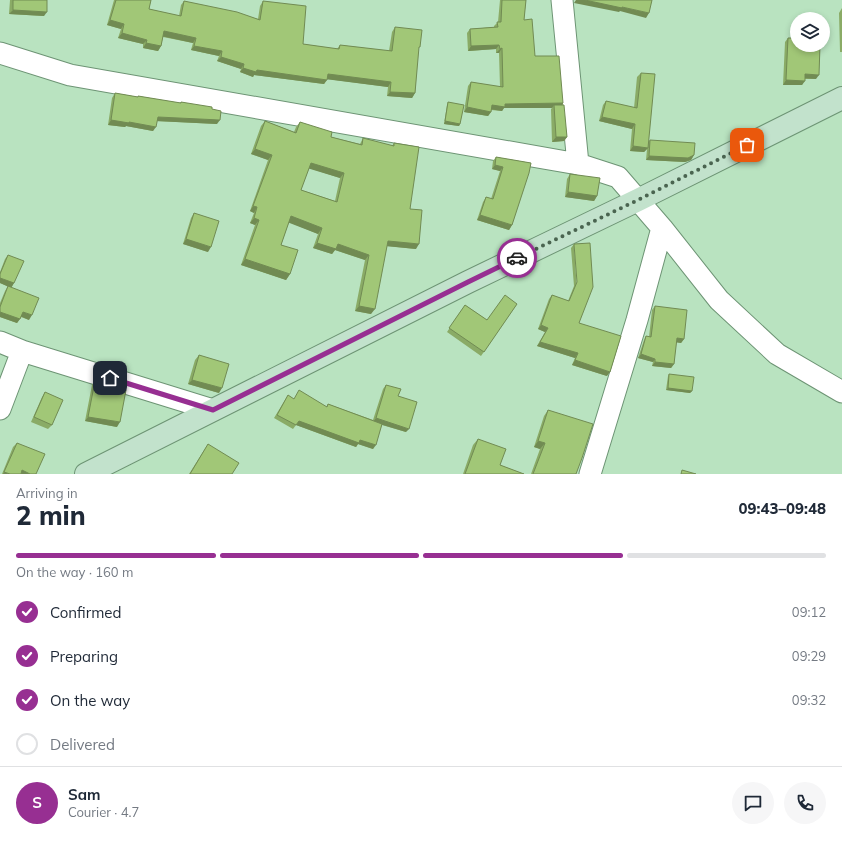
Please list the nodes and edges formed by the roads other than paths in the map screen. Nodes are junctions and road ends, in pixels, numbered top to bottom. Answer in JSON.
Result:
{"nodes":[{"id":1,"x":562,"y":0,"type":"edge"},
{"id":2,"x":0,"y":53,"type":"edge"},
{"id":3,"x":842,"y":98,"type":"edge"},
{"id":4,"x":578,"y":164,"type":"junction"},
{"id":5,"x":638,"y":200,"type":"junction"},
{"id":6,"x":662,"y":228,"type":"junction"},
{"id":7,"x":0,"y":342,"type":"edge"},
{"id":8,"x":22,"y":351,"type":"junction"},
{"id":9,"x":842,"y":392,"type":"edge"},
{"id":10,"x":0,"y":408,"type":"edge"},
{"id":11,"x":213,"y":410,"type":"junction"},
{"id":12,"x":86,"y":474,"type":"edge"},
{"id":13,"x":590,"y":474,"type":"edge"}],
"edges":[{"from":1,"to":4,"type":"street"},
{"from":2,"to":4,"type":"street"},
{"from":3,"to":5,"type":"main road"},
{"from":4,"to":5,"type":"street"},
{"from":5,"to":6,"type":"street"},
{"from":5,"to":11,"type":"main road"},
{"from":6,"to":9,"type":"street"},
{"from":6,"to":13,"type":"street"},
{"from":7,"to":8,"type":"street"},
{"from":8,"to":10,"type":"street"},
{"from":8,"to":11,"type":"street"},
{"from":11,"to":12,"type":"main road"}]}
